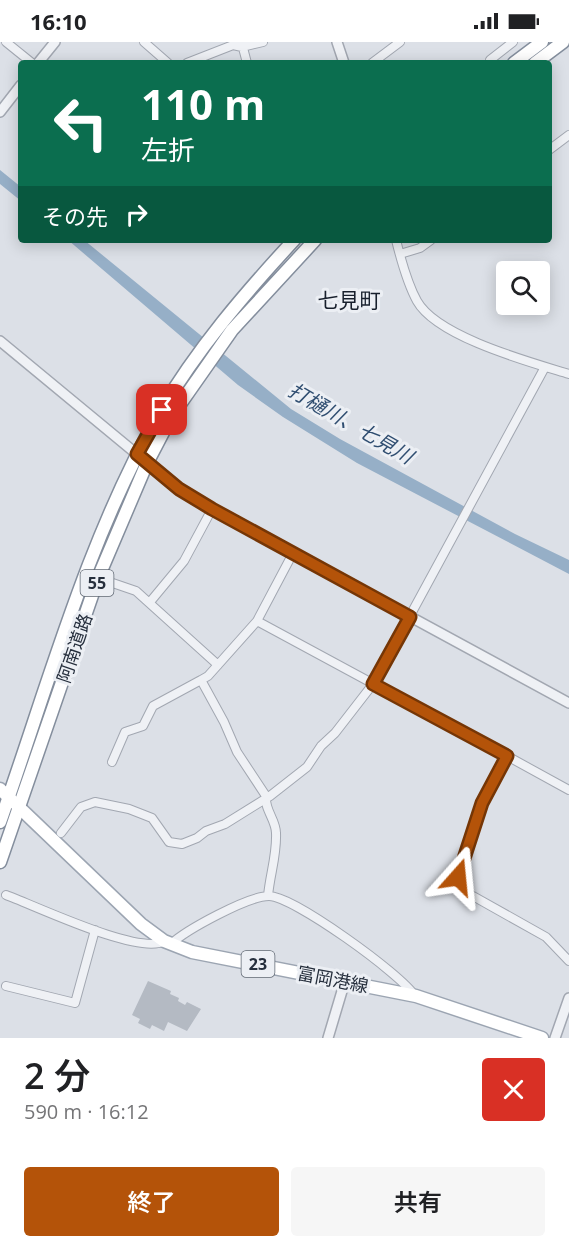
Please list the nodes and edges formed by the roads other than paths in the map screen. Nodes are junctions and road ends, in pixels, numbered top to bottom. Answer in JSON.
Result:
{"nodes":[{"id":1,"x":6,"y":42,"type":"edge"},
{"id":2,"x":55,"y":42,"type":"edge"},
{"id":3,"x":144,"y":42,"type":"edge"},
{"id":4,"x":263,"y":42,"type":"edge"},
{"id":5,"x":336,"y":42,"type":"edge"},
{"id":6,"x":400,"y":42,"type":"edge"},
{"id":7,"x":513,"y":42,"type":"edge"},
{"id":8,"x":542,"y":42,"type":"edge"},
{"id":9,"x":563,"y":42,"type":"edge"},
{"id":10,"x":242,"y":44,"type":"edge"},
{"id":11,"x":28,"y":60,"type":"edge"},
{"id":12,"x":40,"y":60,"type":"edge"},
{"id":13,"x":165,"y":60,"type":"edge"},
{"id":14,"x":195,"y":60,"type":"edge"},
{"id":15,"x":246,"y":60,"type":"edge"},
{"id":16,"x":344,"y":60,"type":"edge"},
{"id":17,"x":376,"y":60,"type":"edge"},
{"id":18,"x":490,"y":60,"type":"edge"},
{"id":19,"x":518,"y":60,"type":"edge"},
{"id":20,"x":539,"y":60,"type":"edge"},
{"id":21,"x":18,"y":89,"type":"edge"},
{"id":22,"x":0,"y":112,"type":"edge"},
{"id":23,"x":569,"y":135,"type":"edge"},
{"id":24,"x":552,"y":148,"type":"edge"},
{"id":25,"x":291,"y":243,"type":"edge"},
{"id":26,"x":312,"y":243,"type":"edge"},
{"id":27,"x":397,"y":243,"type":"edge"},
{"id":28,"x":427,"y":243,"type":"edge"},
{"id":29,"x":400,"y":254,"type":"junction"},
{"id":30,"x":0,"y":341,"type":"edge"},
{"id":31,"x":544,"y":367,"type":"junction"},
{"id":32,"x":569,"y":374,"type":"edge"},
{"id":33,"x":137,"y":454,"type":"junction"},
{"id":34,"x":147,"y":463,"type":"junction"},
{"id":35,"x":212,"y":509,"type":"junction"},
{"id":36,"x":293,"y":553,"type":"junction"},
{"id":37,"x":98,"y":578,"type":"junction"},
{"id":38,"x":150,"y":602,"type":"junction"},
{"id":39,"x":410,"y":617,"type":"junction"},
{"id":40,"x":257,"y":621,"type":"junction"},
{"id":41,"x":218,"y":665,"type":"junction"},
{"id":42,"x":201,"y":680,"type":"junction"},
{"id":43,"x":373,"y":684,"type":"junction"},
{"id":44,"x":569,"y":703,"type":"edge"},
{"id":45,"x":507,"y":756,"type":"junction"},
{"id":46,"x":112,"y":762,"type":"dead end"},
{"id":47,"x":569,"y":790,"type":"edge"},
{"id":48,"x":4,"y":794,"type":"edge"},
{"id":49,"x":266,"y":796,"type":"junction"},
{"id":50,"x":19,"y":808,"type":"junction"},
{"id":51,"x":0,"y":822,"type":"edge"},
{"id":52,"x":61,"y":833,"type":"dead end"},
{"id":53,"x":0,"y":862,"type":"edge"},
{"id":54,"x":6,"y":895,"type":"dead end"},
{"id":55,"x":268,"y":896,"type":"junction"},
{"id":56,"x":95,"y":930,"type":"junction"},
{"id":57,"x":167,"y":943,"type":"junction"},
{"id":58,"x":569,"y":961,"type":"edge"},
{"id":59,"x":345,"y":981,"type":"junction"},
{"id":60,"x":6,"y":986,"type":"dead end"},
{"id":61,"x":416,"y":996,"type":"junction"},
{"id":62,"x":569,"y":998,"type":"edge"},
{"id":63,"x":328,"y":1038,"type":"edge"},
{"id":64,"x":542,"y":1038,"type":"edge"},
{"id":65,"x":555,"y":1038,"type":"edge"}],
"edges":[{"from":1,"to":11,"type":"street"},
{"from":2,"to":12,"type":"street"},
{"from":3,"to":13,"type":"street"},
{"from":4,"to":10,"type":"street"},
{"from":5,"to":16,"type":"street"},
{"from":6,"to":17,"type":"street"},
{"from":7,"to":18,"type":"street"},
{"from":8,"to":19,"type":"main road"},
{"from":9,"to":20,"type":"main road"},
{"from":10,"to":14,"type":"street"},
{"from":10,"to":15,"type":"street"},
{"from":21,"to":22,"type":"street"},
{"from":23,"to":24,"type":"street"},
{"from":25,"to":33,"type":"main road","name":"阿南道路","number":"55"},
{"from":26,"to":34,"type":"main road","name":"阿南道路","number":"55"},
{"from":27,"to":29,"type":"street"},
{"from":28,"to":29,"type":"street"},
{"from":29,"to":31,"type":"street"},
{"from":30,"to":33,"type":"street"},
{"from":31,"to":32,"type":"street"},
{"from":31,"to":39,"type":"street"},
{"from":33,"to":34,"type":"street"},
{"from":33,"to":48,"type":"main road","name":"阿南道路","number":"55"},
{"from":34,"to":35,"type":"street"},
{"from":34,"to":37,"type":"main road","name":"阿南道路","number":"55"},
{"from":35,"to":36,"type":"street"},
{"from":35,"to":38,"type":"street"},
{"from":36,"to":39,"type":"street"},
{"from":36,"to":40,"type":"street"},
{"from":37,"to":38,"type":"street"},
{"from":37,"to":50,"type":"main road","name":"阿南道路","number":"55"},
{"from":38,"to":41,"type":"street"},
{"from":39,"to":43,"type":"street"},
{"from":39,"to":44,"type":"street"},
{"from":40,"to":41,"type":"street"},
{"from":40,"to":43,"type":"street"},
{"from":41,"to":42,"type":"street"},
{"from":42,"to":46,"type":"street"},
{"from":42,"to":49,"type":"street"},
{"from":43,"to":45,"type":"street"},
{"from":43,"to":49,"type":"street"},
{"from":45,"to":47,"type":"street"},
{"from":45,"to":58,"type":"street"},
{"from":48,"to":50,"type":"main road","name":"富岡港線","number":"23"},
{"from":48,"to":51,"type":"main road","name":"阿南道路","number":"55"},
{"from":49,"to":52,"type":"street"},
{"from":49,"to":55,"type":"street"},
{"from":50,"to":53,"type":"main road","name":"阿南道路","number":"55"},
{"from":50,"to":57,"type":"main road","name":"富岡港線","number":"23"},
{"from":54,"to":56,"type":"street"},
{"from":55,"to":57,"type":"street"},
{"from":55,"to":61,"type":"street"},
{"from":56,"to":57,"type":"street"},
{"from":56,"to":60,"type":"street"},
{"from":57,"to":59,"type":"main road","name":"富岡港線","number":"23"},
{"from":59,"to":61,"type":"main road","name":"富岡港線","number":"23"},
{"from":59,"to":63,"type":"street"},
{"from":61,"to":64,"type":"main road","name":"富岡港線","number":"23"},
{"from":62,"to":65,"type":"street"}]}
